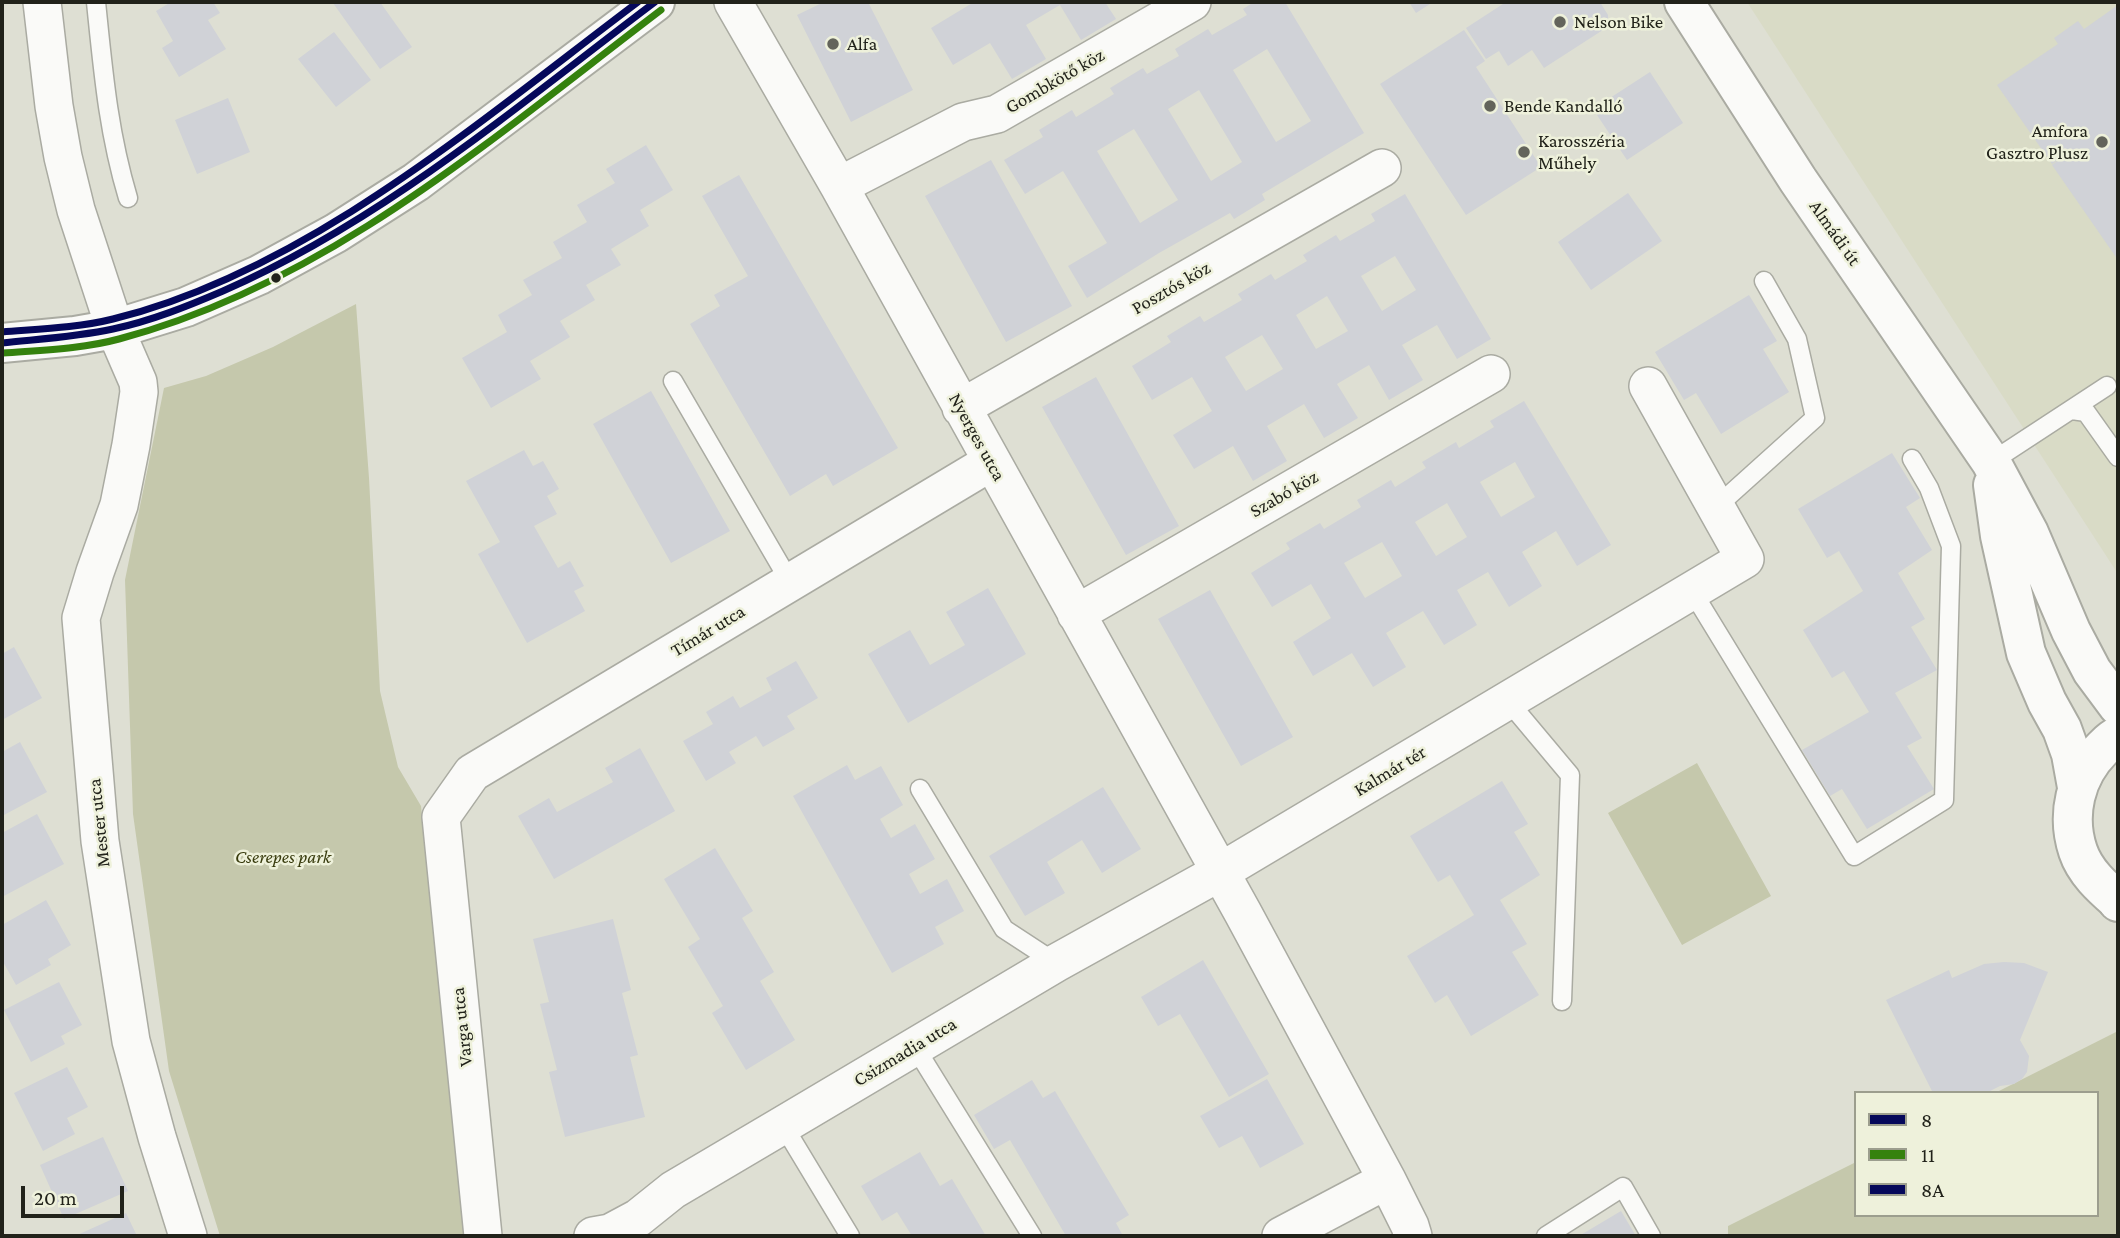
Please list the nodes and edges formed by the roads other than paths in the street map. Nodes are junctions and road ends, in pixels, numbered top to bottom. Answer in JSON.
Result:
{"nodes":[{"id":1,"x":42,"y":2,"type":"edge"},
{"id":2,"x":96,"y":2,"type":"edge"},
{"id":3,"x":655,"y":2,"type":"edge"},
{"id":4,"x":733,"y":2,"type":"edge"},
{"id":5,"x":1192,"y":2,"type":"edge"},
{"id":6,"x":1684,"y":2,"type":"edge"},
{"id":7,"x":1382,"y":168,"type":"dead end"},
{"id":8,"x":839,"y":186,"type":"junction"},
{"id":9,"x":128,"y":198,"type":"dead end"},
{"id":10,"x":1764,"y":281,"type":"dead end"},
{"id":11,"x":116,"y":328,"type":"junction"},
{"id":12,"x":2,"y":343,"type":"edge"},
{"id":13,"x":1492,"y":374,"type":"dead end"},
{"id":14,"x":673,"y":381,"type":"dead end"},
{"id":15,"x":1648,"y":386,"type":"dead end"},
{"id":16,"x":2108,"y":386,"type":"dead end"},
{"id":17,"x":961,"y":408,"type":"junction"},
{"id":18,"x":2072,"y":410,"type":"junction"},
{"id":19,"x":2118,"y":457,"type":"edge"},
{"id":20,"x":1912,"y":459,"type":"dead end"},
{"id":21,"x":991,"y":462,"type":"junction"},
{"id":22,"x":1990,"y":462,"type":"junction"},
{"id":23,"x":1715,"y":508,"type":"junction"},
{"id":24,"x":789,"y":582,"type":"junction"},
{"id":25,"x":1692,"y":591,"type":"junction"},
{"id":26,"x":1076,"y":614,"type":"junction"},
{"id":27,"x":1507,"y":701,"type":"junction"},
{"id":28,"x":2118,"y":706,"type":"edge"},
{"id":29,"x":2118,"y":736,"type":"edge"},
{"id":30,"x":2077,"y":787,"type":"junction"},
{"id":31,"x":920,"y":789,"type":"dead end"},
{"id":32,"x":441,"y":817,"type":"joint"},
{"id":33,"x":1220,"y":872,"type":"junction"},
{"id":34,"x":2118,"y":901,"type":"edge"},
{"id":35,"x":1056,"y":963,"type":"junction"},
{"id":36,"x":1562,"y":1001,"type":"dead end"},
{"id":37,"x":915,"y":1046,"type":"junction"},
{"id":38,"x":783,"y":1125,"type":"junction"},
{"id":39,"x":1387,"y":1180,"type":"junction"},
{"id":40,"x":642,"y":1227,"type":"edge"},
{"id":41,"x":188,"y":1236,"type":"edge"},
{"id":42,"x":483,"y":1236,"type":"edge"},
{"id":43,"x":593,"y":1236,"type":"edge"},
{"id":44,"x":850,"y":1236,"type":"edge"},
{"id":45,"x":1032,"y":1236,"type":"edge"},
{"id":46,"x":1281,"y":1236,"type":"edge"},
{"id":47,"x":1413,"y":1236,"type":"edge"},
{"id":48,"x":1546,"y":1236,"type":"edge"},
{"id":49,"x":1651,"y":1236,"type":"edge"}],
"edges":[{"from":1,"to":11,"type":"street","name":"Mester utca"},
{"from":2,"to":9,"type":"lane"},
{"from":3,"to":11,"type":"street"},
{"from":4,"to":8,"type":"street","name":"Nyerges utca"},
{"from":5,"to":8,"type":"street","name":"Gombkötő köz"},
{"from":6,"to":22,"type":"street","name":"Almádi út"},
{"from":7,"to":17,"type":"street","name":"Posztós köz"},
{"from":8,"to":17,"type":"street","name":"Nyerges utca"},
{"from":10,"to":23,"type":"lane"},
{"from":11,"to":12,"type":"street"},
{"from":11,"to":41,"type":"street","name":"Mester utca"},
{"from":13,"to":26,"type":"street","name":"Szabó köz"},
{"from":14,"to":24,"type":"lane"},
{"from":15,"to":23,"type":"street","name":"Kalmár tér"},
{"from":16,"to":18,"type":"lane"},
{"from":17,"to":21,"type":"street","name":"Nyerges utca"},
{"from":18,"to":19,"type":"lane"},
{"from":18,"to":22,"type":"lane"},
{"from":20,"to":25,"type":"lane"},
{"from":21,"to":24,"type":"street","name":"Tímár utca"},
{"from":21,"to":26,"type":"street","name":"Nyerges utca"},
{"from":22,"to":28,"type":"street","name":"Almádi út"},
{"from":22,"to":30,"type":"street","name":"Almádi út"},
{"from":23,"to":25,"type":"street","name":"Kalmár tér"},
{"from":24,"to":32,"type":"street","name":"Tímár utca"},
{"from":25,"to":27,"type":"street","name":"Kalmár tér"},
{"from":26,"to":33,"type":"street","name":"Nyerges utca"},
{"from":27,"to":33,"type":"street","name":"Kalmár tér"},
{"from":27,"to":36,"type":"lane"},
{"from":29,"to":30,"type":"street"},
{"from":30,"to":34,"type":"street"},
{"from":31,"to":35,"type":"lane"},
{"from":32,"to":42,"type":"street","name":"Varga utca"},
{"from":33,"to":35,"type":"street","name":"Csizmadia utca"},
{"from":33,"to":39,"type":"street"},
{"from":35,"to":37,"type":"street","name":"Csizmadia utca"},
{"from":37,"to":38,"type":"street","name":"Csizmadia utca"},
{"from":37,"to":45,"type":"lane"},
{"from":38,"to":40,"type":"street","name":"Csizmadia utca"},
{"from":38,"to":44,"type":"lane"},
{"from":39,"to":46,"type":"street"},
{"from":39,"to":47,"type":"street"},
{"from":40,"to":43,"type":"street","name":"Csizmadia utca"},
{"from":48,"to":49,"type":"lane"}]}
